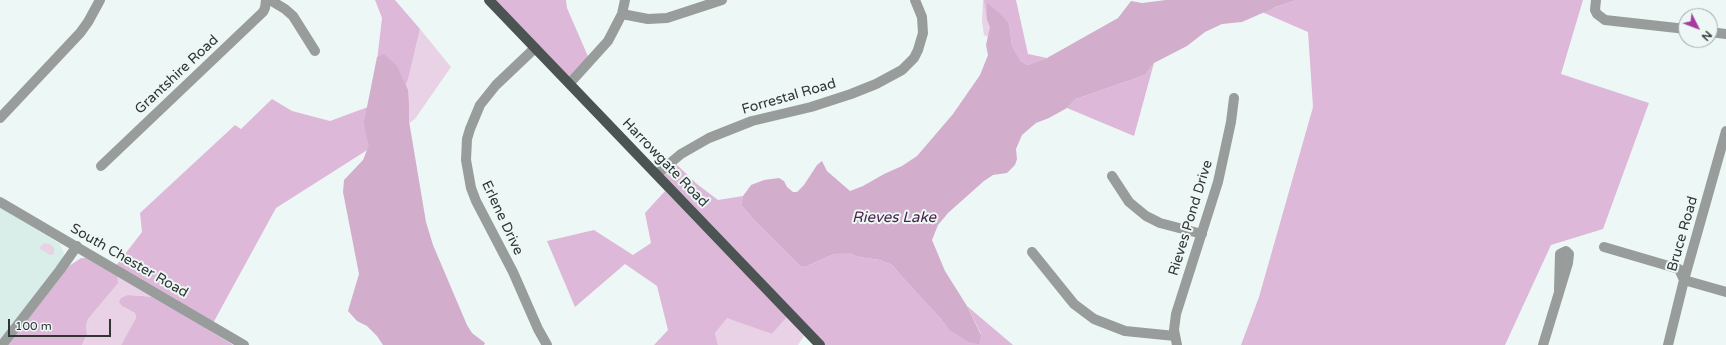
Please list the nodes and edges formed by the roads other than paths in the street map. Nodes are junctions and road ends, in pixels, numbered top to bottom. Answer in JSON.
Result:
{"nodes":[{"id":1,"x":100,"y":0,"type":"edge"},
{"id":2,"x":266,"y":0,"type":"edge"},
{"id":3,"x":270,"y":0,"type":"edge"},
{"id":4,"x":489,"y":0,"type":"edge"},
{"id":5,"x":625,"y":0,"type":"edge"},
{"id":6,"x":722,"y":0,"type":"edge"},
{"id":7,"x":915,"y":0,"type":"edge"},
{"id":8,"x":1596,"y":0,"type":"edge"},
{"id":9,"x":622,"y":14,"type":"junction"},
{"id":10,"x":1678,"y":28,"type":"edge"},
{"id":11,"x":535,"y":48,"type":"junction"},
{"id":12,"x":315,"y":51,"type":"dead end"},
{"id":13,"x":570,"y":83,"type":"junction"},
{"id":14,"x":1234,"y":98,"type":"dead end"},
{"id":15,"x":0,"y":118,"type":"edge"},
{"id":16,"x":1726,"y":131,"type":"edge"},
{"id":17,"x":1723,"y":153,"type":"edge"},
{"id":18,"x":101,"y":166,"type":"dead end"},
{"id":19,"x":657,"y":174,"type":"junction"},
{"id":20,"x":1112,"y":176,"type":"dead end"},
{"id":21,"x":0,"y":202,"type":"edge"},
{"id":22,"x":1202,"y":234,"type":"junction"},
{"id":23,"x":77,"y":246,"type":"junction"},
{"id":24,"x":1604,"y":247,"type":"dead end"},
{"id":25,"x":1032,"y":252,"type":"dead end"},
{"id":26,"x":1684,"y":280,"type":"junction"},
{"id":27,"x":1559,"y":290,"type":"dead end"},
{"id":28,"x":1726,"y":292,"type":"edge"},
{"id":29,"x":1176,"y":341,"type":"edge"},
{"id":30,"x":2,"y":345,"type":"edge"},
{"id":31,"x":244,"y":345,"type":"edge"},
{"id":32,"x":547,"y":345,"type":"edge"},
{"id":33,"x":820,"y":345,"type":"edge"},
{"id":34,"x":1543,"y":345,"type":"edge"},
{"id":35,"x":1668,"y":345,"type":"edge"}],
"edges":[{"from":1,"to":15,"type":"street"},
{"from":2,"to":18,"type":"street","name":"Grantshire Road"},
{"from":3,"to":12,"type":"street"},
{"from":4,"to":11,"type":"main road","name":"Harrowgate Road"},
{"from":5,"to":9,"type":"street"},
{"from":6,"to":9,"type":"street"},
{"from":7,"to":19,"type":"street","name":"Forrestal Road"},
{"from":8,"to":10,"type":"street"},
{"from":9,"to":13,"type":"street"},
{"from":11,"to":13,"type":"main road","name":"Harrowgate Road"},
{"from":11,"to":32,"type":"street","name":"Erlene Drive"},
{"from":13,"to":19,"type":"main road","name":"Harrowgate Road"},
{"from":14,"to":22,"type":"street","name":"Rieves Pond Drive"},
{"from":16,"to":17,"type":"street","name":"Bruce Road"},
{"from":17,"to":26,"type":"street","name":"Bruce Road"},
{"from":19,"to":33,"type":"main road","name":"Harrowgate Road"},
{"from":20,"to":22,"type":"street"},
{"from":21,"to":23,"type":"street","name":"South Chester Road"},
{"from":22,"to":29,"type":"street","name":"Rieves Pond Drive"},
{"from":23,"to":30,"type":"street"},
{"from":23,"to":31,"type":"street","name":"South Chester Road"},
{"from":24,"to":26,"type":"street"},
{"from":25,"to":29,"type":"street"},
{"from":26,"to":28,"type":"street"},
{"from":26,"to":35,"type":"street","name":"Bruce Road"},
{"from":27,"to":34,"type":"street"}]}
